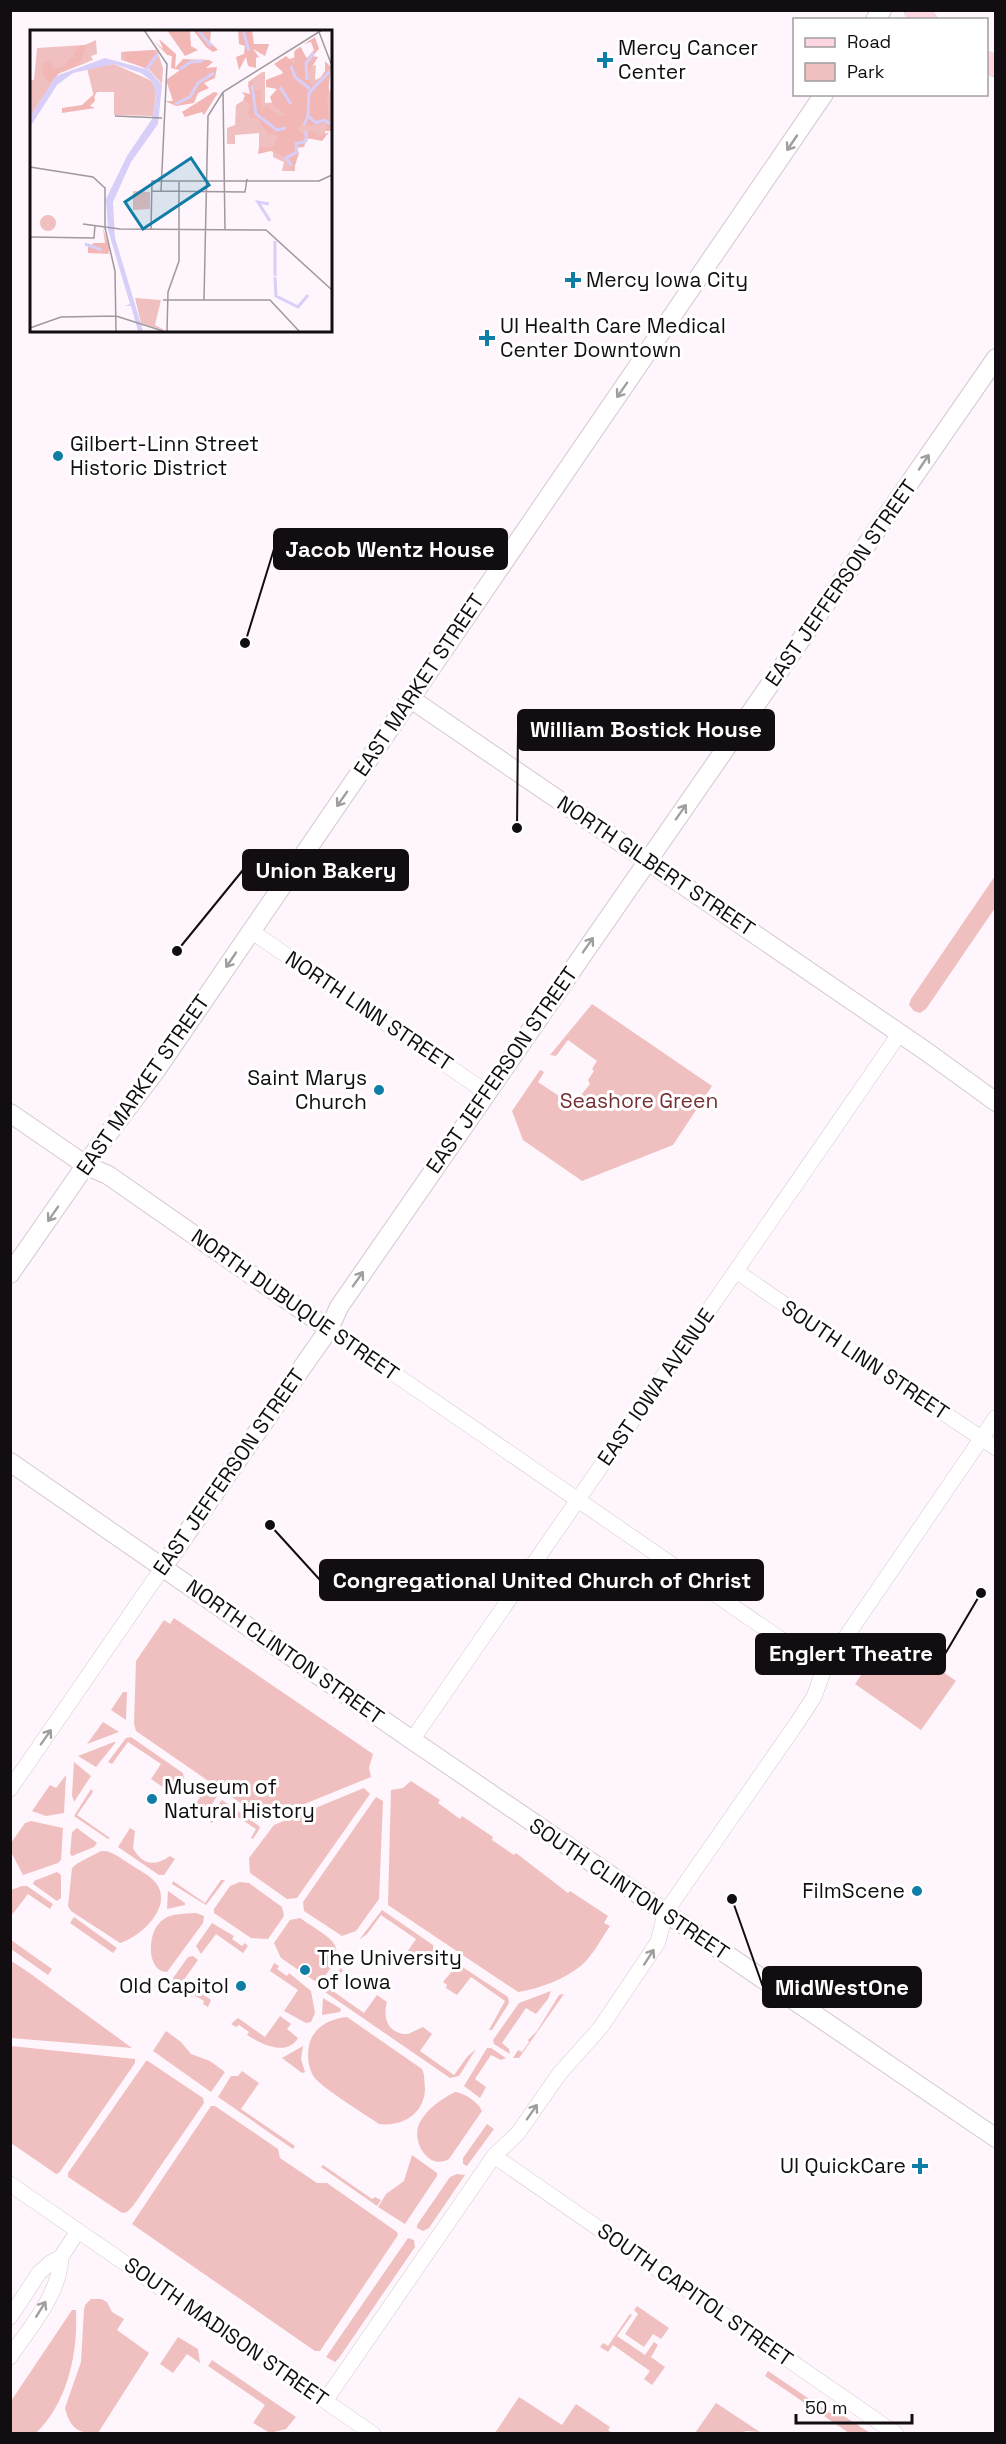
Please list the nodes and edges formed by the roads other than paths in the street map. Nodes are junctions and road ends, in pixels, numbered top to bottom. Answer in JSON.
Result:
{"nodes":[{"id":1,"x":823,"y":96,"type":"edge"},
{"id":2,"x":996,"y":358,"type":"edge"},
{"id":3,"x":411,"y":699,"type":"junction"},
{"id":4,"x":647,"y":860,"type":"junction"},
{"id":5,"x":251,"y":931,"type":"junction"},
{"id":6,"x":900,"y":1033,"type":"junction"},
{"id":7,"x":486,"y":1092,"type":"junction"},
{"id":8,"x":996,"y":1102,"type":"edge"},
{"id":9,"x":10,"y":1113,"type":"edge"},
{"id":10,"x":87,"y":1166,"type":"junction"},
{"id":11,"x":736,"y":1271,"type":"junction"},
{"id":12,"x":10,"y":1274,"type":"edge"},
{"id":13,"x":329,"y":1329,"type":"junction"},
{"id":14,"x":996,"y":1417,"type":"edge"},
{"id":15,"x":982,"y":1439,"type":"junction"},
{"id":16,"x":996,"y":1448,"type":"edge"},
{"id":17,"x":10,"y":1462,"type":"edge"},
{"id":18,"x":577,"y":1501,"type":"junction"},
{"id":19,"x":163,"y":1567,"type":"junction"},
{"id":20,"x":824,"y":1669,"type":"junction"},
{"id":21,"x":412,"y":1740,"type":"junction"},
{"id":22,"x":12,"y":1787,"type":"edge"},
{"id":23,"x":665,"y":1913,"type":"junction"},
{"id":24,"x":996,"y":2138,"type":"edge"},
{"id":25,"x":494,"y":2156,"type":"junction"},
{"id":26,"x":10,"y":2184,"type":"edge"},
{"id":27,"x":78,"y":2231,"type":"junction"},
{"id":28,"x":61,"y":2257,"type":"junction"},
{"id":29,"x":10,"y":2317,"type":"edge"},
{"id":30,"x":10,"y":2357,"type":"edge"},
{"id":31,"x":325,"y":2401,"type":"junction"},
{"id":32,"x":373,"y":2433,"type":"edge"},
{"id":33,"x":896,"y":2433,"type":"edge"}],
"edges":[{"from":1,"to":3,"type":"main road","name":"EAST MARKET STREET","one_way":true},
{"from":4,"to":2,"type":"main road","name":"EAST JEFFERSON STREET","one_way":true},
{"from":3,"to":4,"type":"main road","name":"NORTH GILBERT STREET"},
{"from":3,"to":5,"type":"main road","name":"EAST MARKET STREET","one_way":true},
{"from":4,"to":6,"type":"main road","name":"NORTH GILBERT STREET"},
{"from":7,"to":4,"type":"main road","name":"EAST JEFFERSON STREET","one_way":true},
{"from":5,"to":7,"type":"street","name":"NORTH LINN STREET"},
{"from":5,"to":10,"type":"main road","name":"EAST MARKET STREET","one_way":true},
{"from":6,"to":8,"type":"main road","name":"NORTH GILBERT STREET"},
{"from":6,"to":11,"type":"street","name":"EAST IOWA AVENUE"},
{"from":13,"to":7,"type":"main road","name":"EAST JEFFERSON STREET","one_way":true},
{"from":9,"to":10,"type":"main road","name":"NORTH DUBUQUE STREET"},
{"from":10,"to":12,"type":"main road","name":"EAST MARKET STREET","one_way":true},
{"from":10,"to":13,"type":"main road","name":"NORTH DUBUQUE STREET"},
{"from":11,"to":15,"type":"street","name":"SOUTH LINN STREET"},
{"from":11,"to":18,"type":"street","name":"EAST IOWA AVENUE"},
{"from":13,"to":18,"type":"street","name":"NORTH DUBUQUE STREET"},
{"from":13,"to":19,"type":"main road","name":"EAST JEFFERSON STREET"},
{"from":14,"to":15,"type":"street"},
{"from":15,"to":16,"type":"street","name":"SOUTH LINN STREET"},
{"from":15,"to":20,"type":"street"},
{"from":17,"to":19,"type":"main road","name":"NORTH CLINTON STREET"},
{"from":18,"to":20,"type":"street","name":"NORTH DUBUQUE STREET"},
{"from":18,"to":21,"type":"street","name":"EAST IOWA AVENUE"},
{"from":19,"to":21,"type":"main road","name":"NORTH CLINTON STREET"},
{"from":22,"to":19,"type":"street","name":"EAST JEFFERSON STREET","one_way":true},
{"from":20,"to":23,"type":"street"},
{"from":21,"to":23,"type":"main road","name":"SOUTH CLINTON STREET"},
{"from":23,"to":24,"type":"main road","name":"SOUTH CLINTON STREET"},
{"from":25,"to":23,"type":"street","one_way":true},
{"from":25,"to":31,"type":"street"},
{"from":25,"to":33,"type":"street","name":"SOUTH CAPITOL STREET"},
{"from":26,"to":27,"type":"street","name":"SOUTH MADISON STREET"},
{"from":27,"to":28,"type":"street"},
{"from":27,"to":31,"type":"street","name":"SOUTH MADISON STREET"},
{"from":28,"to":29,"type":"street"},
{"from":30,"to":28,"type":"street","one_way":true},
{"from":31,"to":32,"type":"street","name":"SOUTH MADISON STREET"}]}
